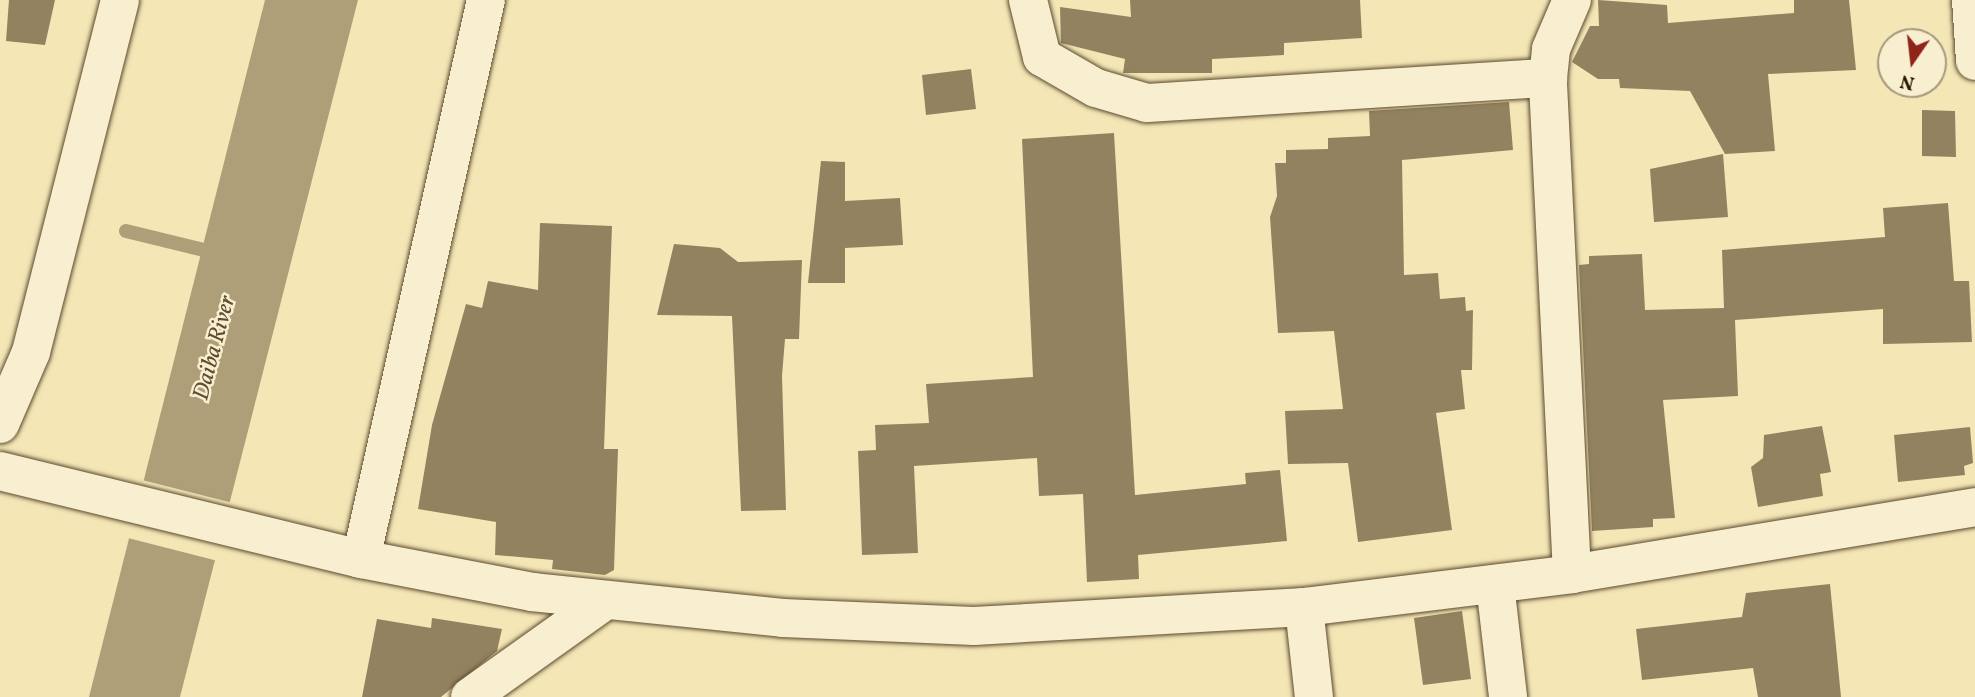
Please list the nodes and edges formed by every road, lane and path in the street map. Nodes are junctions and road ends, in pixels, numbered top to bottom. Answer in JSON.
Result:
{"nodes":[{"id":1,"x":120,"y":0,"type":"edge"},
{"id":2,"x":486,"y":0,"type":"edge"},
{"id":3,"x":1028,"y":0,"type":"edge"},
{"id":4,"x":1572,"y":0,"type":"edge"},
{"id":5,"x":1971,"y":0,"type":"edge"},
{"id":6,"x":1975,"y":61,"type":"edge"},
{"id":7,"x":1548,"y":78,"type":"junction"},
{"id":8,"x":0,"y":424,"type":"edge"},
{"id":9,"x":6,"y":472,"type":"edge"},
{"id":10,"x":1975,"y":507,"type":"edge"},
{"id":11,"x":352,"y":557,"type":"junction"},
{"id":12,"x":1572,"y":574,"type":"junction"},
{"id":13,"x":1495,"y":584,"type":"junction"},
{"id":14,"x":602,"y":603,"type":"junction"},
{"id":15,"x":1304,"y":607,"type":"junction"},
{"id":16,"x":470,"y":697,"type":"edge"},
{"id":17,"x":1314,"y":697,"type":"edge"},
{"id":18,"x":1508,"y":697,"type":"edge"}],
"edges":[{"from":1,"to":8,"type":"street"},
{"from":2,"to":11,"type":"street"},
{"from":3,"to":7,"type":"street"},
{"from":4,"to":7,"type":"street"},
{"from":5,"to":6,"type":"street"},
{"from":7,"to":12,"type":"street"},
{"from":9,"to":11,"type":"street"},
{"from":10,"to":12,"type":"street"},
{"from":11,"to":14,"type":"street"},
{"from":12,"to":13,"type":"street"},
{"from":13,"to":15,"type":"street"},
{"from":13,"to":18,"type":"street"},
{"from":14,"to":15,"type":"street"},
{"from":14,"to":16,"type":"street"},
{"from":15,"to":17,"type":"street"}]}
